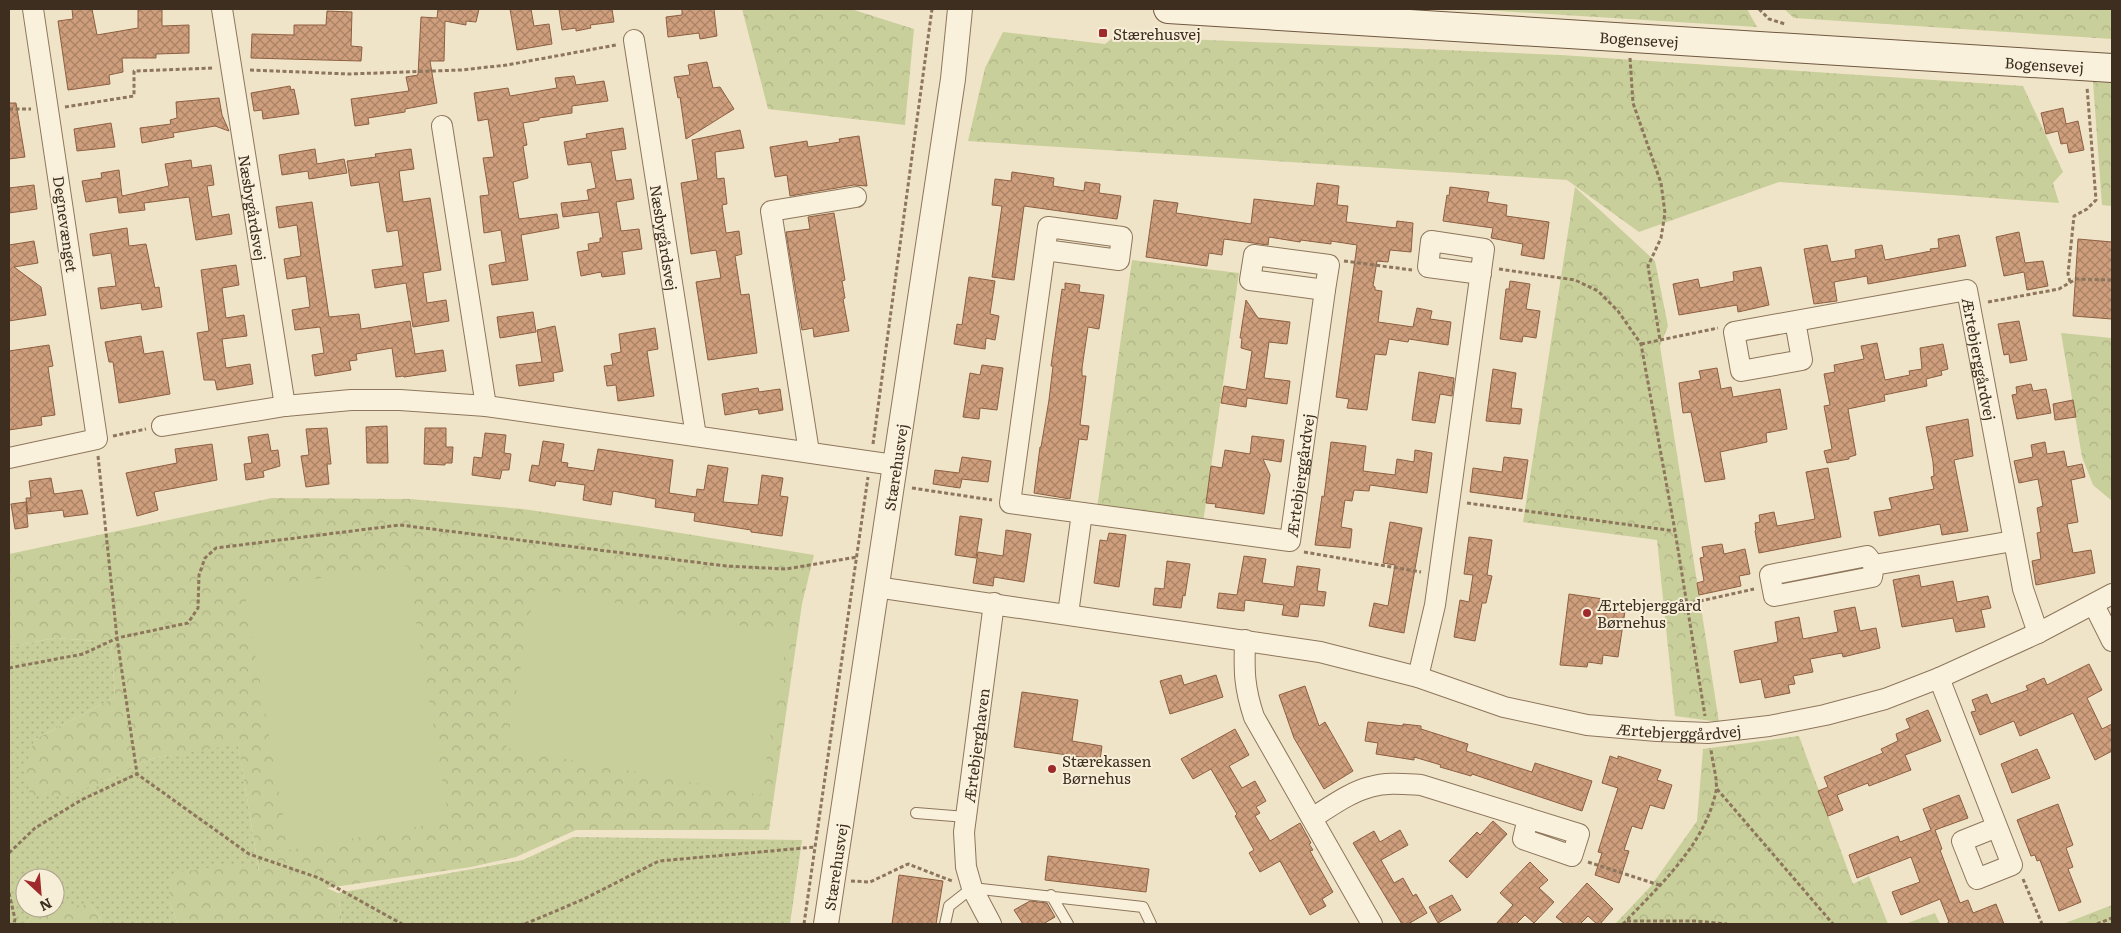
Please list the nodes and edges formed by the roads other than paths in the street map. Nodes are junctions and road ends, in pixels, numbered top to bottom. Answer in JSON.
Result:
{"nodes":[{"id":1,"x":33,"y":9,"type":"edge"},
{"id":2,"x":222,"y":9,"type":"edge"},
{"id":3,"x":960,"y":9,"type":"edge"},
{"id":4,"x":1168,"y":9,"type":"edge"},
{"id":5,"x":634,"y":40,"type":"road end"},
{"id":6,"x":2112,"y":68,"type":"edge"},
{"id":7,"x":442,"y":126,"type":"dead end"},
{"id":8,"x":856,"y":197,"type":"dead end"},
{"id":9,"x":1045,"y":250,"type":"dead end"},
{"id":10,"x":1428,"y":267,"type":"road end"},
{"id":11,"x":1325,"y":290,"type":"junction"},
{"id":12,"x":1795,"y":321,"type":"junction"},
{"id":13,"x":285,"y":406,"type":"junction"},
{"id":14,"x":486,"y":406,"type":"junction"},
{"id":15,"x":162,"y":426,"type":"road end"},
{"id":16,"x":696,"y":436,"type":"junction"},
{"id":17,"x":809,"y":452,"type":"junction"},
{"id":18,"x":9,"y":458,"type":"edge"},
{"id":19,"x":893,"y":475,"type":"junction"},
{"id":20,"x":1082,"y":513,"type":"junction"},
{"id":21,"x":2013,"y":541,"type":"junction"},
{"id":22,"x":1772,"y":585,"type":"road end"},
{"id":23,"x":876,"y":588,"type":"junction"},
{"id":24,"x":2112,"y":594,"type":"edge"},
{"id":25,"x":994,"y":604,"type":"junction"},
{"id":26,"x":2094,"y":605,"type":"junction"},
{"id":27,"x":1068,"y":614,"type":"junction"},
{"id":28,"x":2038,"y":634,"type":"junction"},
{"id":29,"x":1245,"y":640,"type":"junction"},
{"id":30,"x":2112,"y":641,"type":"edge"},
{"id":31,"x":1418,"y":677,"type":"junction"},
{"id":32,"x":1939,"y":678,"type":"junction"},
{"id":33,"x":916,"y":813,"type":"dead end"},
{"id":34,"x":966,"y":817,"type":"junction"},
{"id":35,"x":1312,"y":818,"type":"junction"},
{"id":36,"x":1997,"y":827,"type":"junction"},
{"id":37,"x":1572,"y":856,"type":"road end"},
{"id":38,"x":972,"y":888,"type":"junction"},
{"id":39,"x":1051,"y":895,"type":"junction"},
{"id":40,"x":826,"y":924,"type":"edge"},
{"id":41,"x":946,"y":924,"type":"edge"},
{"id":42,"x":991,"y":924,"type":"edge"},
{"id":43,"x":1068,"y":924,"type":"edge"},
{"id":44,"x":1151,"y":924,"type":"edge"},
{"id":45,"x":1372,"y":924,"type":"edge"}],
"edges":[{"from":1,"to":18,"type":"street","name":"Degnevænget"},
{"from":2,"to":13,"type":"street","name":"Næsbygårdsvej"},
{"from":3,"to":19,"type":"street","name":"Stærehusvej"},
{"from":4,"to":6,"type":"main road","name":"Bogensevej"},
{"from":5,"to":16,"type":"street","name":"Næsbygårdsvej"},
{"from":7,"to":14,"type":"street"},
{"from":8,"to":17,"type":"street"},
{"from":9,"to":20,"type":"street","name":"Ærtebjerggårdvej"},
{"from":10,"to":31,"type":"street"},
{"from":11,"to":11,"type":"street","name":"Ærtebjerggårdvej"},
{"from":11,"to":20,"type":"street","name":"Ærtebjerggårdvej"},
{"from":12,"to":12,"type":"street","name":"Ærtebjerggårdvej"},
{"from":12,"to":21,"type":"street","name":"Ærtebjerggårdvej"},
{"from":13,"to":14,"type":"street"},
{"from":13,"to":15,"type":"street"},
{"from":14,"to":16,"type":"street"},
{"from":16,"to":17,"type":"street"},
{"from":17,"to":19,"type":"street"},
{"from":19,"to":23,"type":"street","name":"Stærehusvej"},
{"from":20,"to":27,"type":"street"},
{"from":21,"to":22,"type":"street"},
{"from":21,"to":28,"type":"street","name":"Ærtebjerggårdvej"},
{"from":23,"to":25,"type":"street","name":"Ærtebjerggårdvej"},
{"from":23,"to":40,"type":"street","name":"Stærehusvej"},
{"from":24,"to":26,"type":"street","name":"Ærtebjerggårdvej"},
{"from":25,"to":27,"type":"street","name":"Ærtebjerggårdvej"},
{"from":25,"to":34,"type":"street","name":"Ærtebjerghaven"},
{"from":26,"to":28,"type":"street","name":"Ærtebjerggårdvej"},
{"from":26,"to":30,"type":"street"},
{"from":27,"to":29,"type":"street","name":"Ærtebjerggårdvej"},
{"from":28,"to":32,"type":"street","name":"Ærtebjerggårdvej"},
{"from":29,"to":31,"type":"street","name":"Ærtebjerggårdvej"},
{"from":29,"to":35,"type":"street"},
{"from":31,"to":32,"type":"street","name":"Ærtebjerggårdvej"},
{"from":32,"to":36,"type":"street"},
{"from":33,"to":34,"type":"lane"},
{"from":34,"to":38,"type":"street","name":"Ærtebjerghaven"},
{"from":35,"to":37,"type":"street"},
{"from":35,"to":45,"type":"street"},
{"from":36,"to":36,"type":"street"},
{"from":38,"to":39,"type":"lane"},
{"from":38,"to":41,"type":"lane"},
{"from":38,"to":42,"type":"street","name":"Ærtebjerghaven"},
{"from":39,"to":43,"type":"lane"},
{"from":39,"to":44,"type":"lane"}]}
